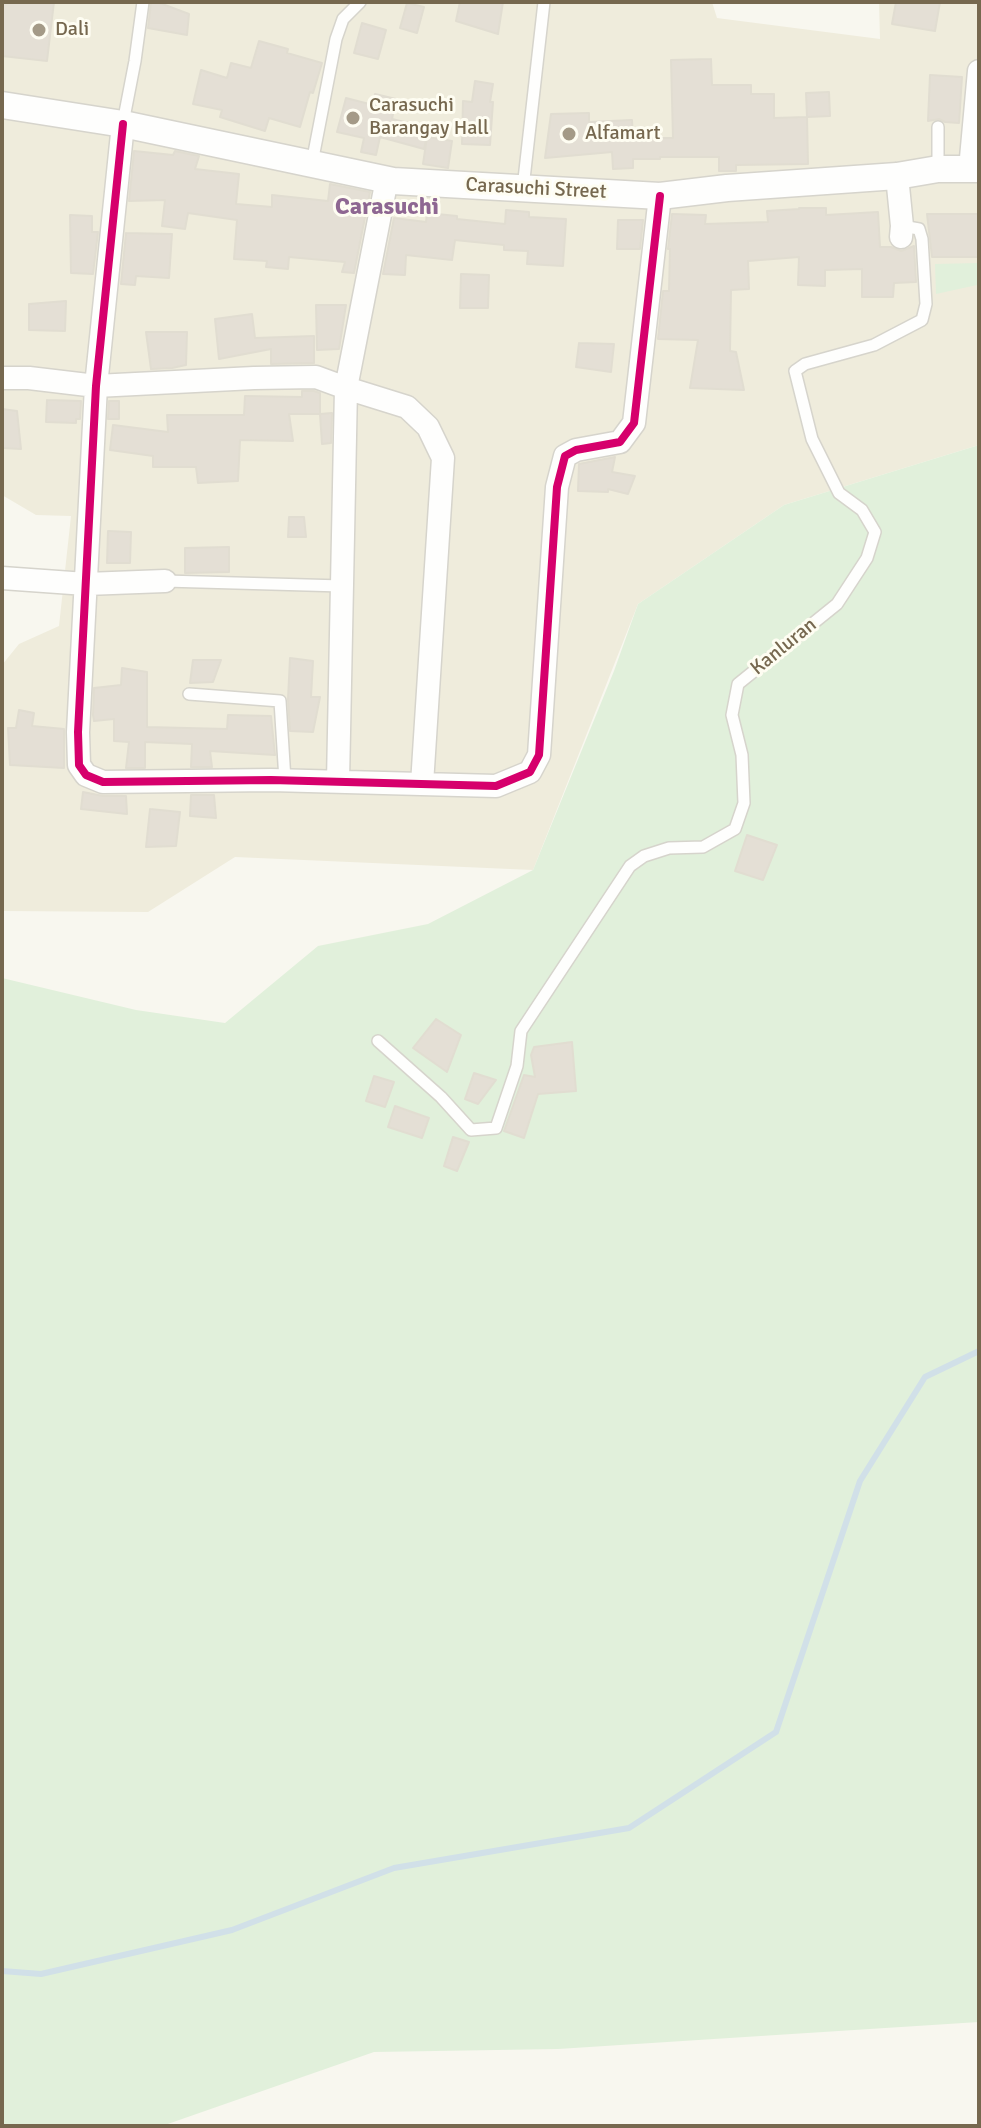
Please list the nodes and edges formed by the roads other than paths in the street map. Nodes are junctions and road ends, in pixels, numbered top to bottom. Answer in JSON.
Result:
{"nodes":[{"id":1,"x":143,"y":2,"type":"edge"},
{"id":2,"x":360,"y":2,"type":"edge"},
{"id":3,"x":544,"y":2,"type":"edge"},
{"id":4,"x":979,"y":71,"type":"edge"},
{"id":5,"x":2,"y":105,"type":"edge"},
{"id":6,"x":123,"y":124,"type":"junction"},
{"id":7,"x":938,"y":127,"type":"dead end"},
{"id":8,"x":312,"y":163,"type":"junction"},
{"id":9,"x":938,"y":169,"type":"junction"},
{"id":10,"x":975,"y":169,"type":"edge"},
{"id":11,"x":897,"y":176,"type":"junction"},
{"id":12,"x":387,"y":179,"type":"junction"},
{"id":13,"x":523,"y":188,"type":"junction"},
{"id":14,"x":660,"y":196,"type":"junction"},
{"id":15,"x":902,"y":232,"type":"joint"},
{"id":16,"x":2,"y":378,"type":"edge"},
{"id":17,"x":96,"y":386,"type":"junction"},
{"id":18,"x":346,"y":388,"type":"junction"},
{"id":19,"x":2,"y":578,"type":"edge"},
{"id":20,"x":165,"y":581,"type":"joint"},
{"id":21,"x":86,"y":584,"type":"junction"},
{"id":22,"x":342,"y":586,"type":"junction"},
{"id":23,"x":189,"y":694,"type":"dead end"},
{"id":24,"x":285,"y":780,"type":"junction"},
{"id":25,"x":338,"y":781,"type":"junction"},
{"id":26,"x":422,"y":784,"type":"junction"},
{"id":27,"x":378,"y":1041,"type":"dead end"}],
"edges":[{"from":1,"to":6,"type":"lane"},
{"from":2,"to":8,"type":"lane"},
{"from":3,"to":13,"type":"lane"},
{"from":4,"to":10,"type":"street"},
{"from":5,"to":6,"type":"street","name":"Carasuchi Street"},
{"from":6,"to":8,"type":"street","name":"Carasuchi Street"},
{"from":6,"to":17,"type":"street"},
{"from":7,"to":9,"type":"lane"},
{"from":8,"to":12,"type":"street","name":"Carasuchi Street"},
{"from":9,"to":10,"type":"street","name":"Carasuchi Street"},
{"from":9,"to":11,"type":"street","name":"Carasuchi Street"},
{"from":11,"to":14,"type":"street","name":"Carasuchi Street"},
{"from":11,"to":15,"type":"street"},
{"from":12,"to":13,"type":"street","name":"Carasuchi Street"},
{"from":12,"to":18,"type":"street"},
{"from":13,"to":14,"type":"street","name":"Carasuchi Street"},
{"from":14,"to":26,"type":"street"},
{"from":15,"to":27,"type":"lane","name":"Kanluran"},
{"from":16,"to":17,"type":"street"},
{"from":17,"to":18,"type":"street"},
{"from":17,"to":21,"type":"street"},
{"from":18,"to":22,"type":"street"},
{"from":18,"to":26,"type":"street"},
{"from":19,"to":21,"type":"street"},
{"from":20,"to":21,"type":"street"},
{"from":20,"to":22,"type":"lane"},
{"from":21,"to":24,"type":"street"},
{"from":22,"to":25,"type":"street"},
{"from":23,"to":24,"type":"lane"},
{"from":24,"to":25,"type":"street"},
{"from":25,"to":26,"type":"street"}]}
